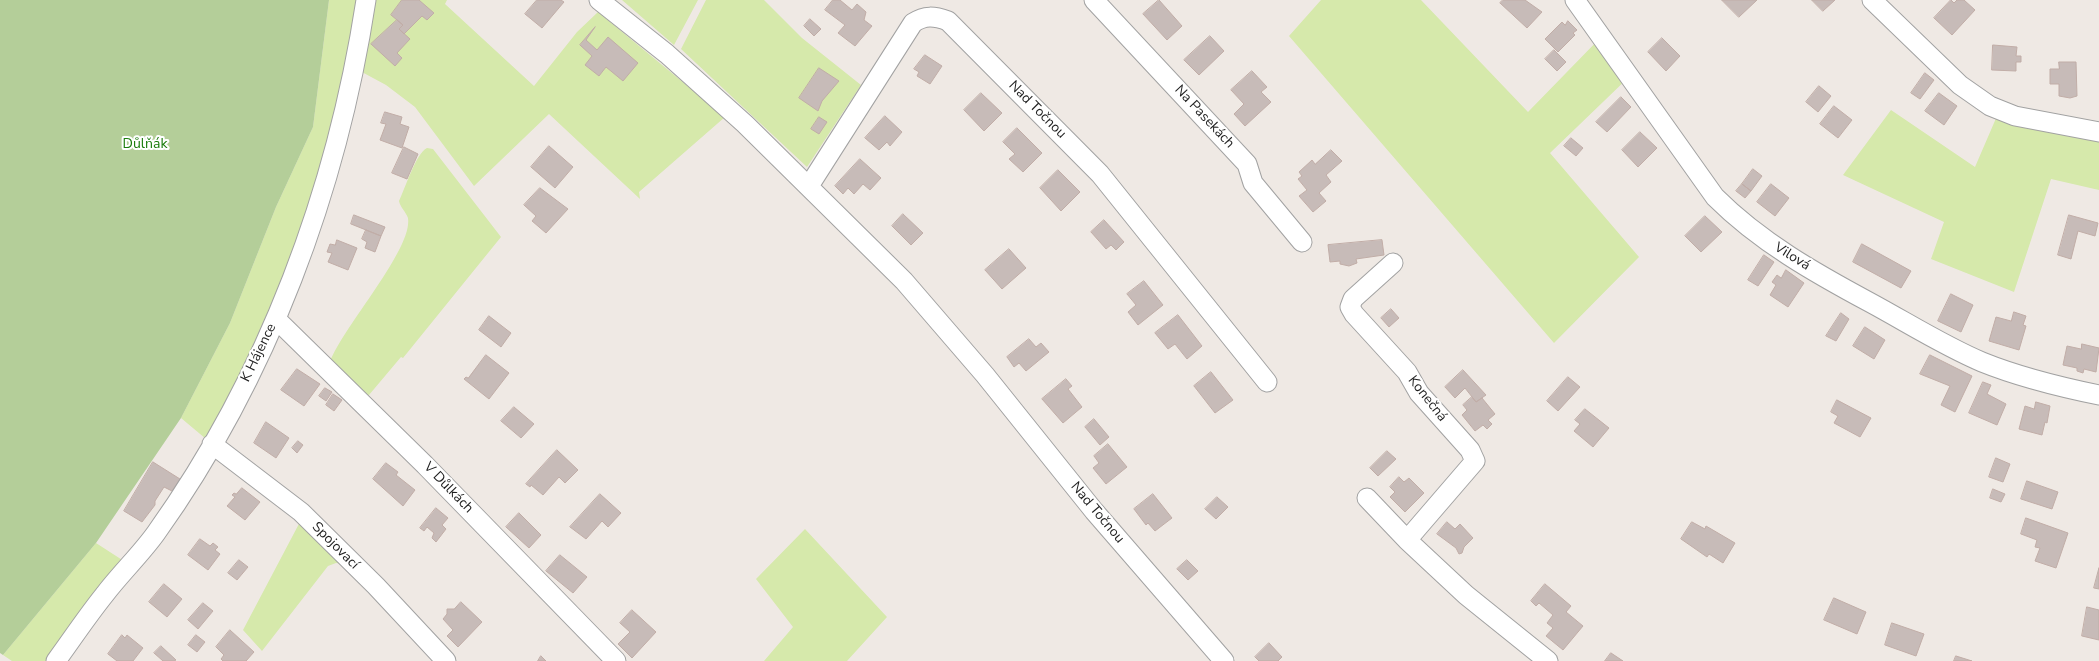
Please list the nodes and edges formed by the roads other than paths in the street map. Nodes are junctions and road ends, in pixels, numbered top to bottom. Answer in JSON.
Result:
{"nodes":[{"id":1,"x":366,"y":0,"type":"edge"},
{"id":2,"x":599,"y":0,"type":"edge"},
{"id":3,"x":1094,"y":0,"type":"edge"},
{"id":4,"x":1575,"y":0,"type":"edge"},
{"id":5,"x":1872,"y":0,"type":"edge"},
{"id":6,"x":2099,"y":132,"type":"edge"},
{"id":7,"x":809,"y":186,"type":"junction"},
{"id":8,"x":1302,"y":242,"type":"dead end"},
{"id":9,"x":1393,"y":263,"type":"dead end"},
{"id":10,"x":276,"y":319,"type":"junction"},
{"id":11,"x":1268,"y":382,"type":"dead end"},
{"id":12,"x":2099,"y":395,"type":"edge"},
{"id":13,"x":212,"y":444,"type":"junction"},
{"id":14,"x":1366,"y":498,"type":"dead end"},
{"id":15,"x":1407,"y":540,"type":"junction"},
{"id":16,"x":56,"y":661,"type":"edge"},
{"id":17,"x":446,"y":661,"type":"edge"},
{"id":18,"x":616,"y":661,"type":"edge"},
{"id":19,"x":1224,"y":661,"type":"edge"},
{"id":20,"x":1548,"y":661,"type":"edge"}],
"edges":[{"from":1,"to":10,"type":"street","name":"K Hájence"},
{"from":2,"to":7,"type":"street","name":"Nad Točnou"},
{"from":3,"to":8,"type":"street","name":"Na Pasekách"},
{"from":4,"to":12,"type":"street","name":"Vilová"},
{"from":5,"to":6,"type":"street"},
{"from":7,"to":11,"type":"street","name":"Nad Točnou"},
{"from":7,"to":19,"type":"street","name":"Nad Točnou"},
{"from":9,"to":15,"type":"street","name":"Konečná"},
{"from":10,"to":13,"type":"street","name":"K Hájence"},
{"from":10,"to":18,"type":"street","name":"V Důlkách"},
{"from":13,"to":16,"type":"street","name":"K Hájence"},
{"from":13,"to":17,"type":"street","name":"Spojovací"},
{"from":14,"to":15,"type":"street"},
{"from":15,"to":20,"type":"street"}]}
